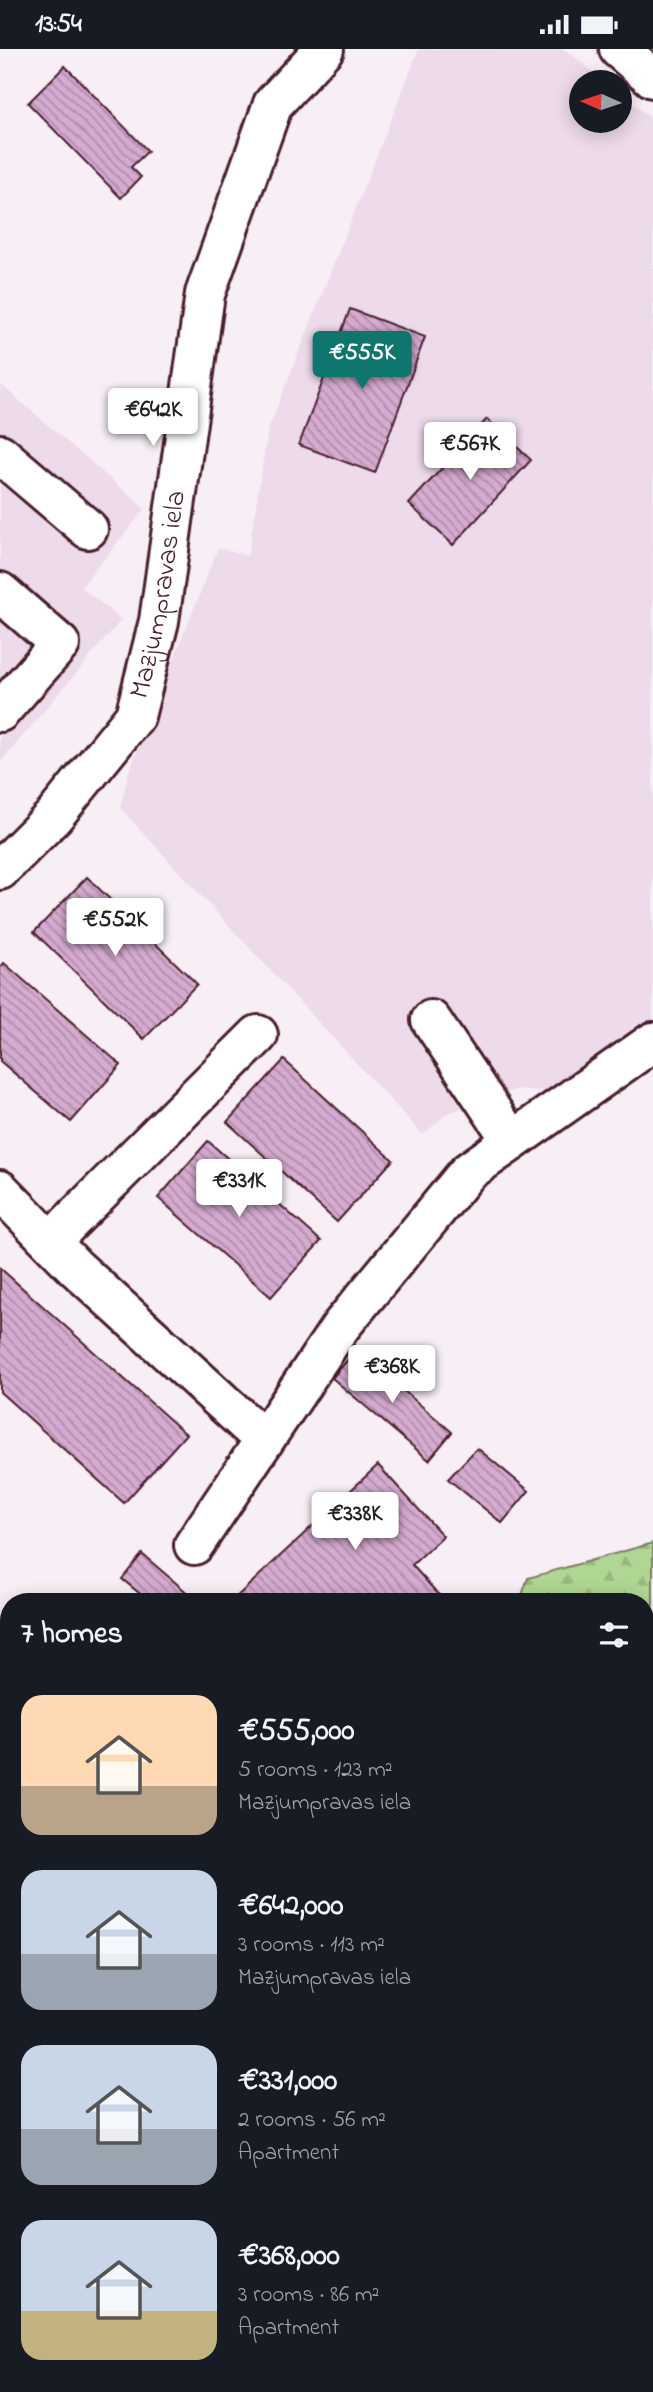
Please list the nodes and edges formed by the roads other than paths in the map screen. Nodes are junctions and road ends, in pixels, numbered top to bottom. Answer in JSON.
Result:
{"nodes":[{"id":1,"x":324,"y":49,"type":"edge"},
{"id":2,"x":619,"y":49,"type":"edge"},
{"id":3,"x":653,"y":78,"type":"edge"},
{"id":4,"x":0,"y":454,"type":"edge"},
{"id":5,"x":89,"y":529,"type":"dead end"},
{"id":6,"x":0,"y":592,"type":"edge"},
{"id":7,"x":0,"y":712,"type":"edge"},
{"id":8,"x":0,"y":870,"type":"edge"},
{"id":9,"x":431,"y":1020,"type":"dead end"},
{"id":10,"x":258,"y":1035,"type":"dead end"},
{"id":11,"x":653,"y":1042,"type":"edge"},
{"id":12,"x":512,"y":1141,"type":"junction"},
{"id":13,"x":0,"y":1190,"type":"edge"},
{"id":14,"x":51,"y":1241,"type":"junction"},
{"id":15,"x":263,"y":1439,"type":"junction"},
{"id":16,"x":194,"y":1545,"type":"dead end"}],
"edges":[{"from":1,"to":8,"type":"street","name":"Mazjumpravas iela"},
{"from":2,"to":3,"type":"street"},
{"from":4,"to":5,"type":"street"},
{"from":6,"to":7,"type":"street"},
{"from":9,"to":12,"type":"street"},
{"from":10,"to":14,"type":"street"},
{"from":11,"to":12,"type":"street"},
{"from":12,"to":15,"type":"street"},
{"from":13,"to":14,"type":"street"},
{"from":14,"to":15,"type":"street"},
{"from":15,"to":16,"type":"street"}]}
